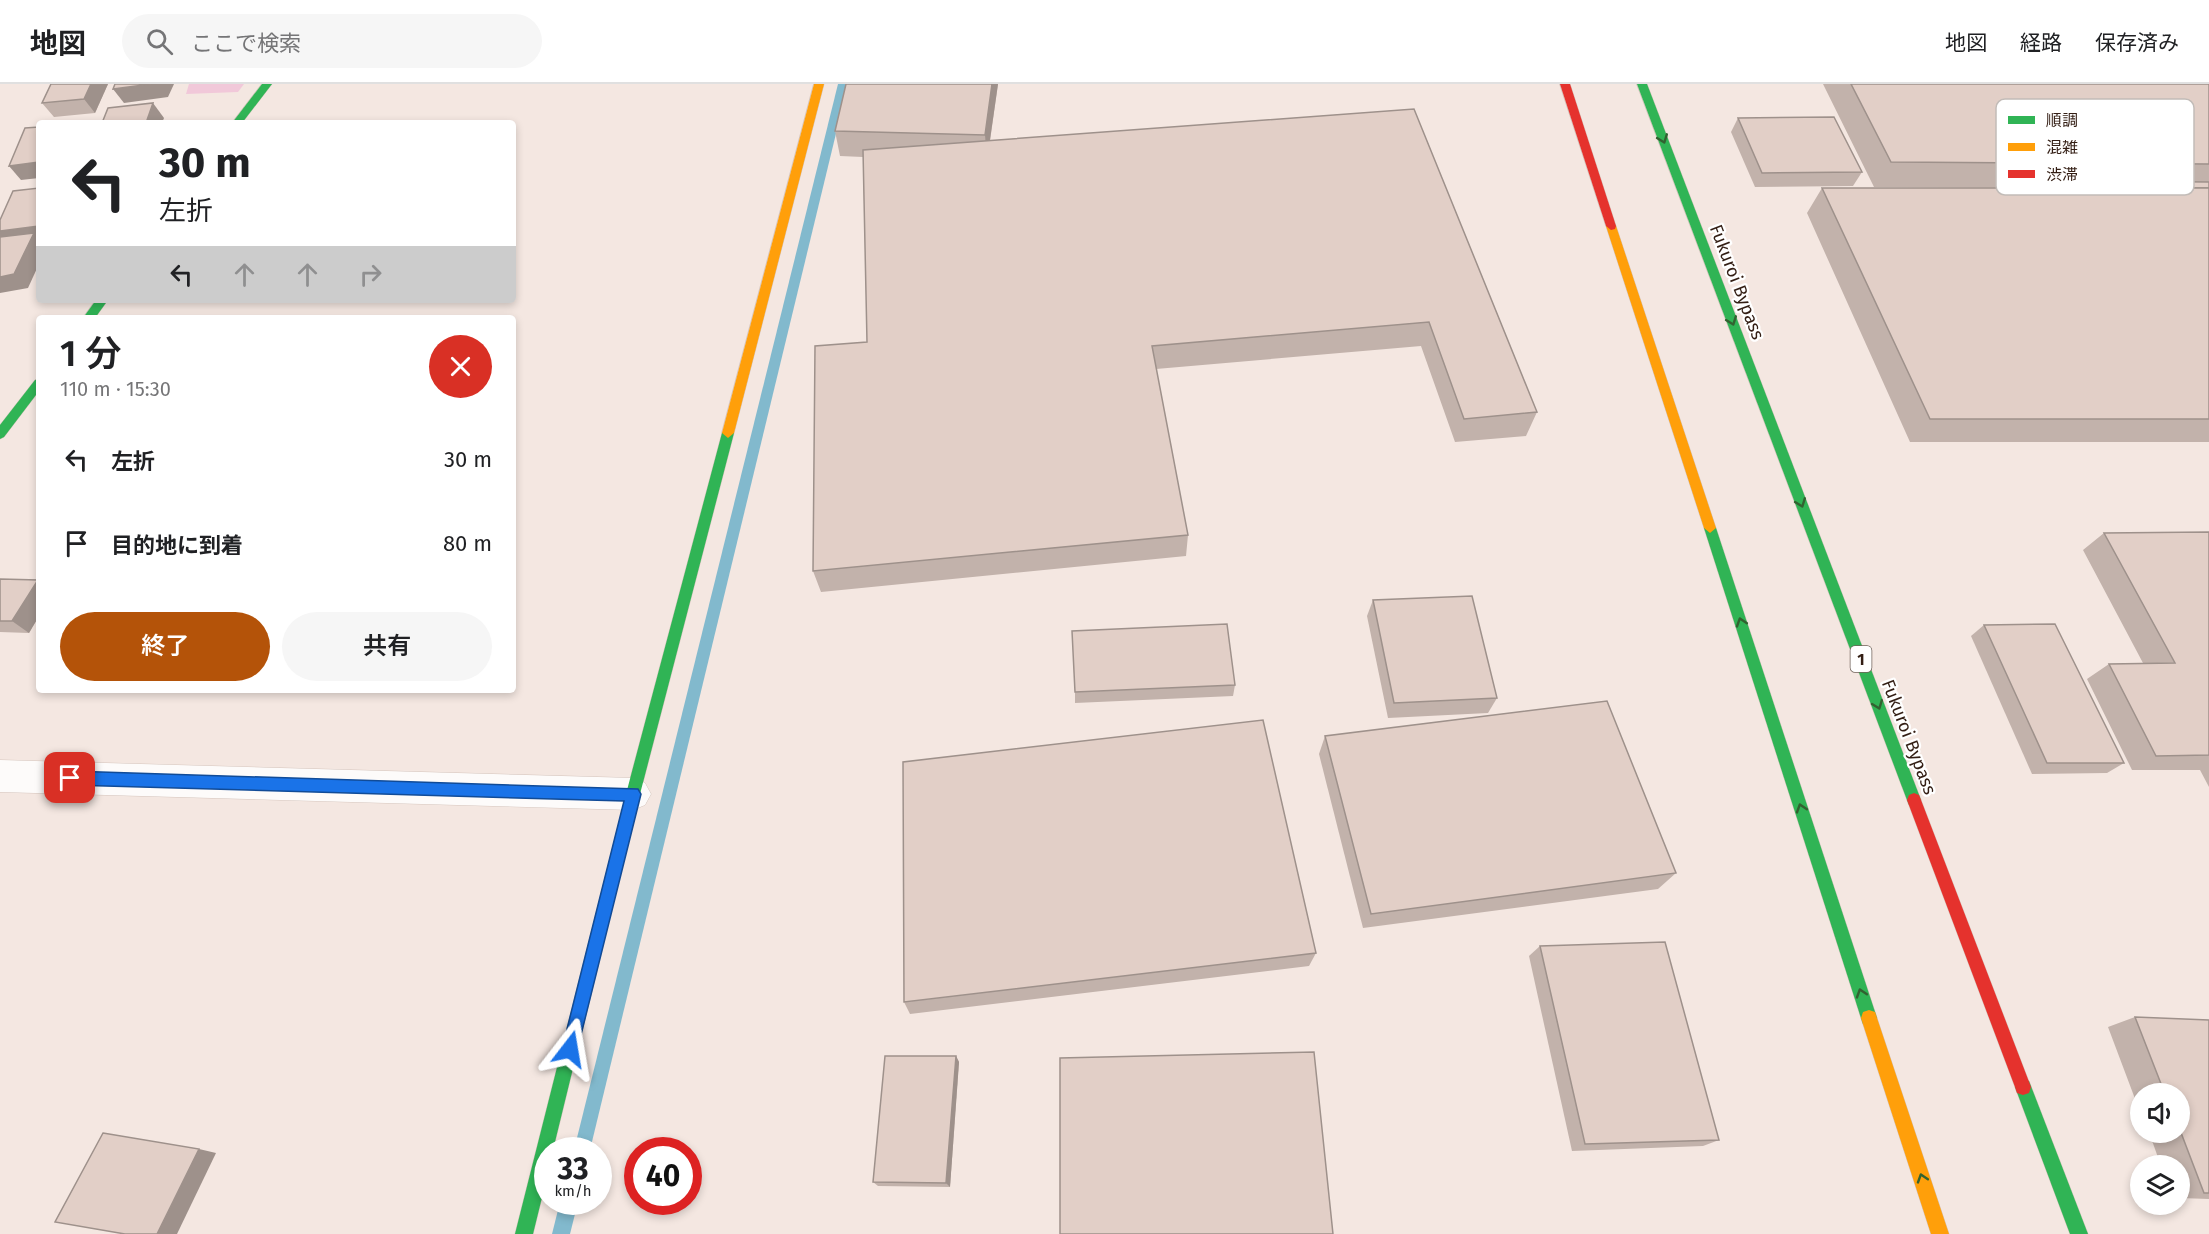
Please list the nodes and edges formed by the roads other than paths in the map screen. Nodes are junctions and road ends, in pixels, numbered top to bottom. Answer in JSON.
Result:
{"nodes":[{"id":1,"x":267,"y":84,"type":"edge"},
{"id":2,"x":819,"y":84,"type":"edge"},
{"id":3,"x":1565,"y":84,"type":"edge"},
{"id":4,"x":1642,"y":84,"type":"edge"},
{"id":5,"x":239,"y":120,"type":"edge"},
{"id":6,"x":100,"y":303,"type":"edge"},
{"id":7,"x":90,"y":315,"type":"edge"},
{"id":8,"x":36,"y":387,"type":"edge"},
{"id":9,"x":0,"y":434,"type":"edge"},
{"id":10,"x":0,"y":776,"type":"edge"},
{"id":11,"x":633,"y":794,"type":"junction"},
{"id":12,"x":524,"y":1234,"type":"edge"},
{"id":13,"x":1940,"y":1234,"type":"edge"},
{"id":14,"x":2079,"y":1234,"type":"edge"}],
"edges":[{"from":1,"to":5,"type":"main road"},
{"from":2,"to":11,"type":"main road"},
{"from":13,"to":3,"type":"main road","one_way":true},
{"from":4,"to":14,"type":"main road","name":"Fukuroi Bypass","number":"1","one_way":true},
{"from":6,"to":7,"type":"main road"},
{"from":8,"to":9,"type":"main road"},
{"from":10,"to":11,"type":"street"},
{"from":11,"to":12,"type":"main road"}]}
